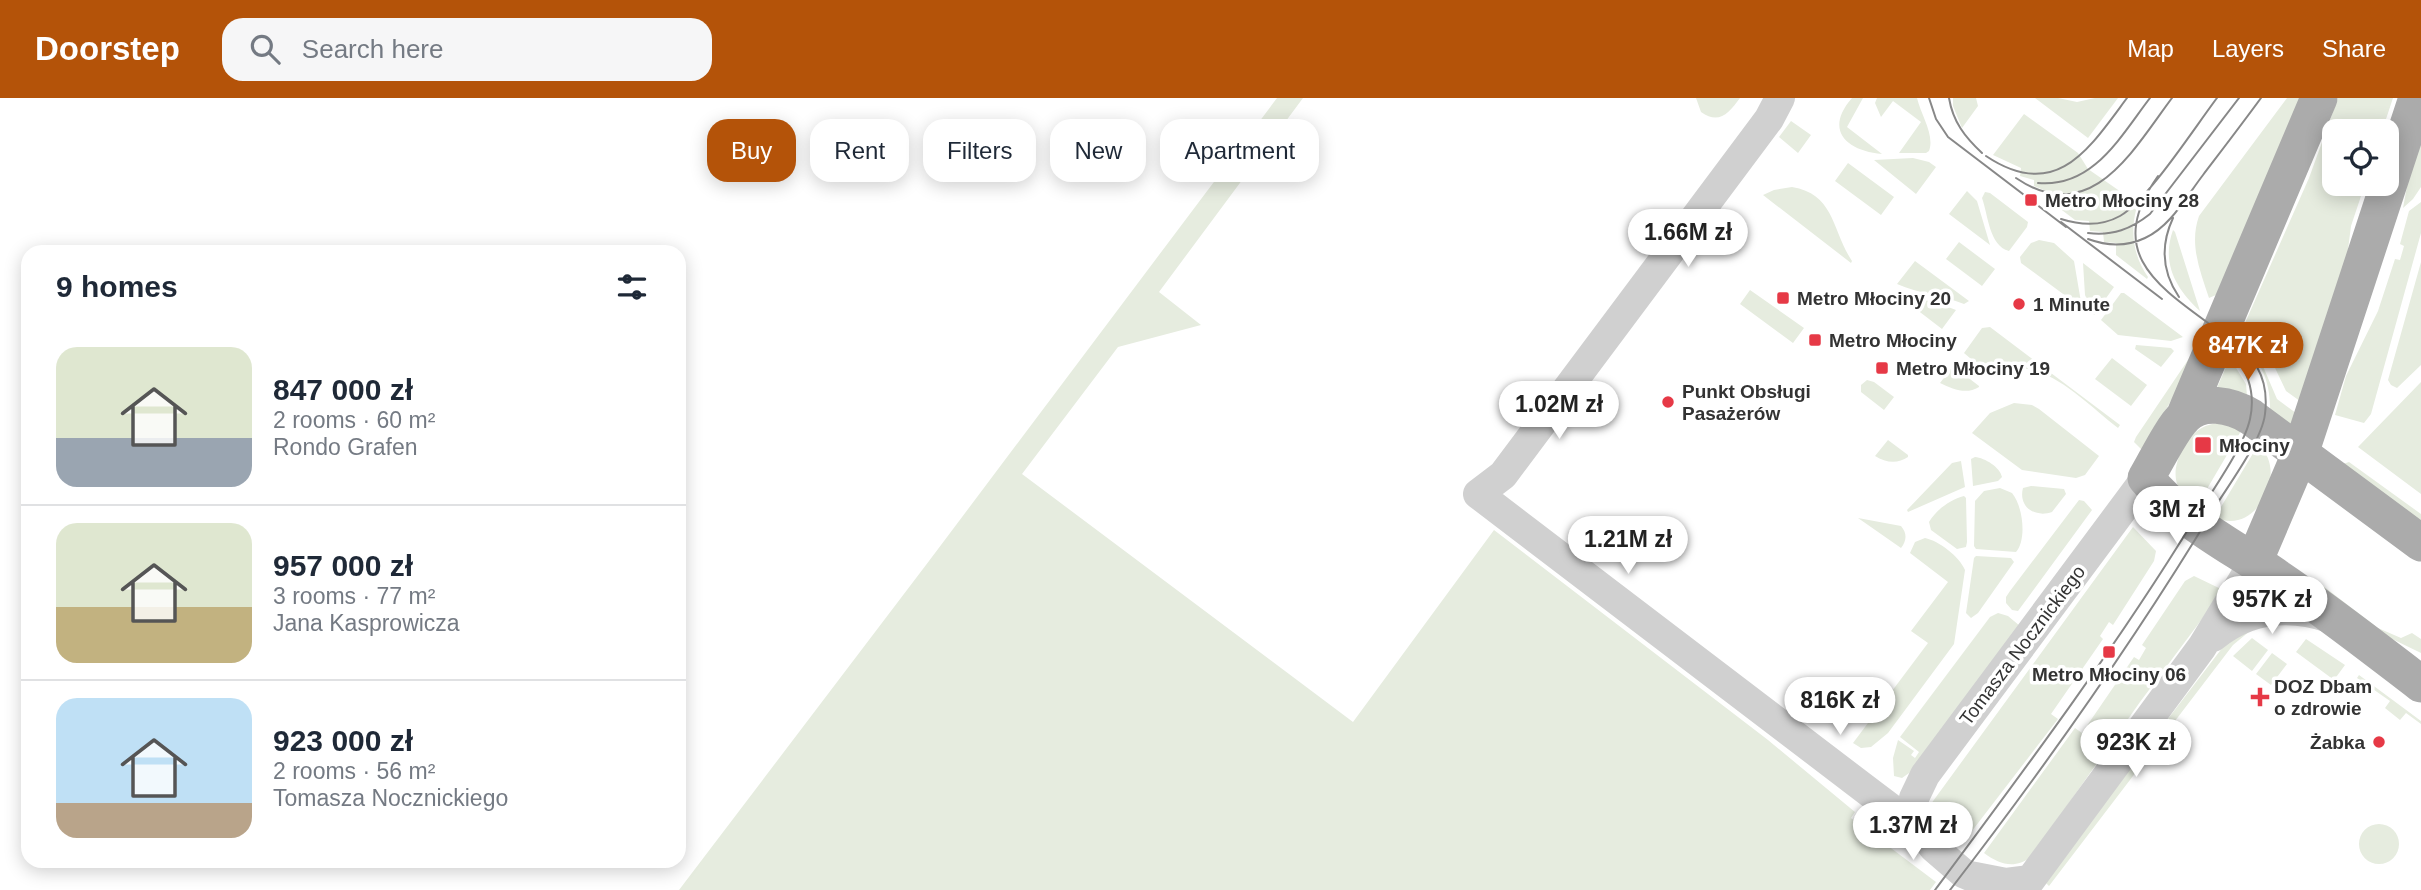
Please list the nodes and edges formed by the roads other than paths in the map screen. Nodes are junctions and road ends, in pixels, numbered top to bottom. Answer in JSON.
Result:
{"nodes":[{"id":1,"x":1771,"y":98,"type":"edge"},
{"id":2,"x":2319,"y":98,"type":"edge"},
{"id":3,"x":2417,"y":98,"type":"edge"},
{"id":4,"x":2184,"y":417,"type":"junction"},
{"id":5,"x":2300,"y":454,"type":"junction"},
{"id":6,"x":2146,"y":478,"type":"junction"},
{"id":7,"x":2421,"y":543,"type":"edge"},
{"id":8,"x":2254,"y":562,"type":"junction"},
{"id":9,"x":2343,"y":624,"type":"junction"},
{"id":10,"x":2202,"y":646,"type":"junction"},
{"id":11,"x":2421,"y":684,"type":"edge"},
{"id":12,"x":1914,"y":817,"type":"junction"},
{"id":13,"x":1966,"y":882,"type":"edge"},
{"id":14,"x":2026,"y":885,"type":"edge"}],
"edges":[{"from":1,"to":12,"type":"street"},
{"from":2,"to":4,"type":"main road"},
{"from":3,"to":5,"type":"main road"},
{"from":4,"to":5,"type":"main road"},
{"from":4,"to":6,"type":"main road"},
{"from":5,"to":7,"type":"main road"},
{"from":5,"to":8,"type":"main road"},
{"from":6,"to":8,"type":"main road"},
{"from":6,"to":12,"type":"street","name":"Tomasza Nocznickiego"},
{"from":8,"to":9,"type":"main road"},
{"from":8,"to":10,"type":"street"},
{"from":9,"to":10,"type":"street"},
{"from":9,"to":11,"type":"main road"},
{"from":10,"to":14,"type":"street"},
{"from":12,"to":13,"type":"street"},
{"from":13,"to":14,"type":"street"}]}
